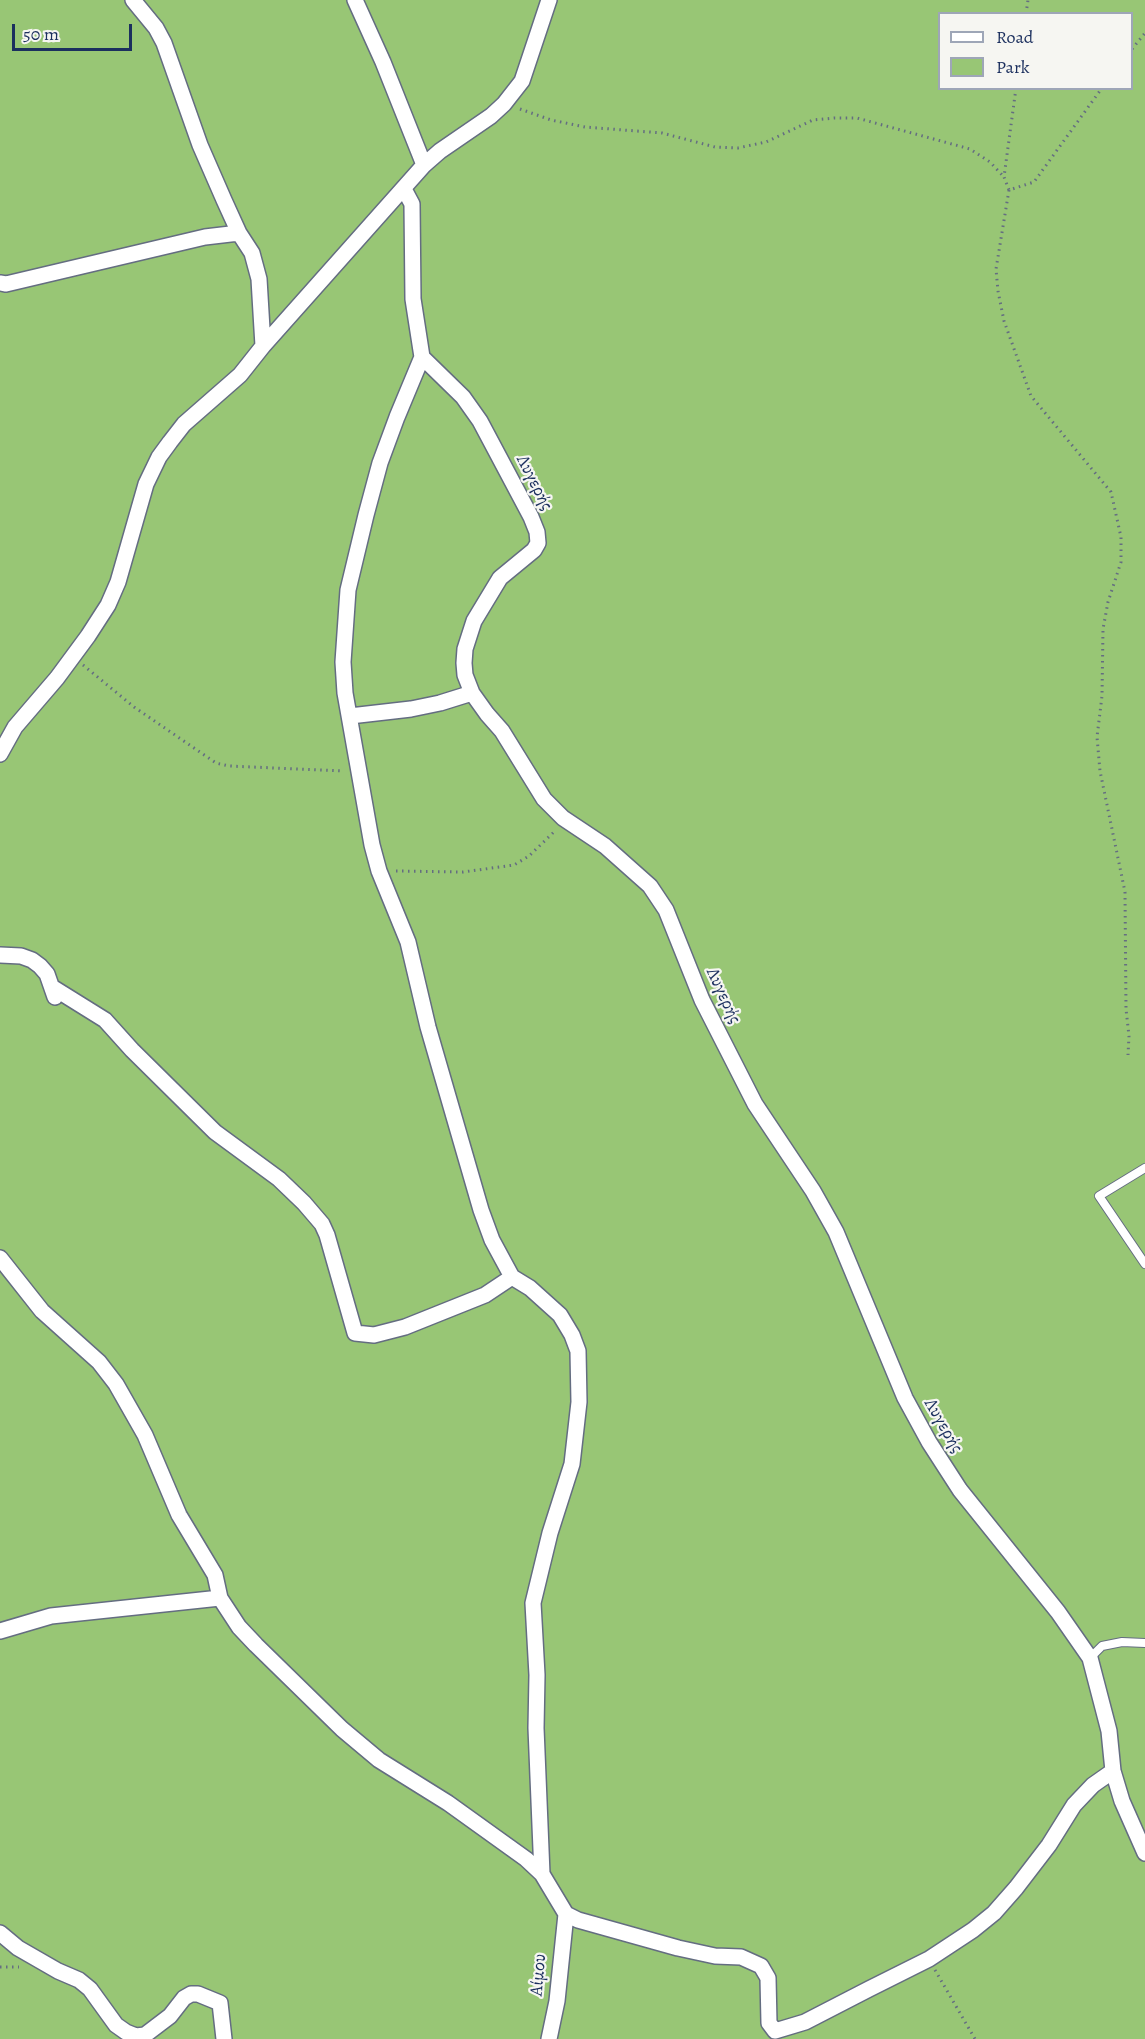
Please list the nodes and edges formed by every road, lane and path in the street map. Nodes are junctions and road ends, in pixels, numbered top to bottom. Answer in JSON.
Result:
{"nodes":[{"id":1,"x":133,"y":0,"type":"edge"},
{"id":2,"x":355,"y":0,"type":"edge"},
{"id":3,"x":549,"y":0,"type":"edge"},
{"id":4,"x":1145,"y":33,"type":"edge"},
{"id":5,"x":1133,"y":47,"type":"edge"},
{"id":6,"x":1016,"y":90,"type":"edge"},
{"id":7,"x":1101,"y":90,"type":"edge"},
{"id":8,"x":504,"y":104,"type":"junction"},
{"id":9,"x":424,"y":165,"type":"junction"},
{"id":10,"x":1004,"y":177,"type":"junction"},
{"id":11,"x":404,"y":189,"type":"junction"},
{"id":12,"x":1009,"y":190,"type":"junction"},
{"id":13,"x":239,"y":233,"type":"junction"},
{"id":14,"x":0,"y":283,"type":"edge"},
{"id":15,"x":263,"y":346,"type":"junction"},
{"id":16,"x":422,"y":357,"type":"junction"},
{"id":17,"x":73,"y":657,"type":"junction"},
{"id":18,"x":472,"y":693,"type":"junction"},
{"id":19,"x":350,"y":716,"type":"junction"},
{"id":20,"x":0,"y":754,"type":"edge"},
{"id":21,"x":359,"y":772,"type":"junction"},
{"id":22,"x":563,"y":818,"type":"junction"},
{"id":23,"x":379,"y":871,"type":"junction"},
{"id":24,"x":0,"y":955,"type":"edge"},
{"id":25,"x":1128,"y":1055,"type":"dead end"},
{"id":26,"x":1145,"y":1168,"type":"edge"},
{"id":27,"x":0,"y":1258,"type":"edge"},
{"id":28,"x":1145,"y":1264,"type":"edge"},
{"id":29,"x":512,"y":1276,"type":"junction"},
{"id":30,"x":220,"y":1598,"type":"junction"},
{"id":31,"x":0,"y":1631,"type":"edge"},
{"id":32,"x":1145,"y":1643,"type":"edge"},
{"id":33,"x":1090,"y":1658,"type":"junction"},
{"id":34,"x":1113,"y":1772,"type":"junction"},
{"id":35,"x":1145,"y":1853,"type":"edge"},
{"id":36,"x":542,"y":1874,"type":"junction"},
{"id":37,"x":566,"y":1914,"type":"junction"},
{"id":38,"x":0,"y":1933,"type":"edge"},
{"id":39,"x":928,"y":1959,"type":"junction"},
{"id":40,"x":776,"y":2035,"type":"edge"},
{"id":41,"x":224,"y":2039,"type":"edge"},
{"id":42,"x":549,"y":2039,"type":"edge"},
{"id":43,"x":975,"y":2039,"type":"edge"}],
"edges":[{"from":1,"to":13,"type":"street"},
{"from":2,"to":9,"type":"street"},
{"from":3,"to":8,"type":"street"},
{"from":4,"to":5,"type":"path"},
{"from":6,"to":10,"type":"path"},
{"from":7,"to":12,"type":"path"},
{"from":8,"to":9,"type":"street"},
{"from":8,"to":10,"type":"path"},
{"from":9,"to":11,"type":"street"},
{"from":10,"to":12,"type":"path"},
{"from":11,"to":15,"type":"street"},
{"from":11,"to":16,"type":"street"},
{"from":12,"to":25,"type":"path"},
{"from":13,"to":14,"type":"street"},
{"from":13,"to":15,"type":"street"},
{"from":15,"to":17,"type":"street"},
{"from":16,"to":18,"type":"street","name":"Λυγερής"},
{"from":16,"to":19,"type":"street"},
{"from":17,"to":20,"type":"street"},
{"from":17,"to":21,"type":"path"},
{"from":18,"to":19,"type":"street"},
{"from":18,"to":22,"type":"street","name":"Λυγερής"},
{"from":19,"to":21,"type":"street"},
{"from":21,"to":23,"type":"street"},
{"from":22,"to":23,"type":"path"},
{"from":22,"to":33,"type":"street","name":"Λυγερής"},
{"from":23,"to":29,"type":"street"},
{"from":24,"to":29,"type":"street"},
{"from":26,"to":28,"type":"lane"},
{"from":27,"to":30,"type":"street"},
{"from":29,"to":36,"type":"street"},
{"from":30,"to":31,"type":"street"},
{"from":30,"to":36,"type":"street"},
{"from":32,"to":33,"type":"lane"},
{"from":33,"to":34,"type":"street","name":"Λυγερής"},
{"from":34,"to":35,"type":"street","name":"Λυγερής"},
{"from":34,"to":39,"type":"street"},
{"from":36,"to":37,"type":"street"},
{"from":37,"to":40,"type":"street"},
{"from":37,"to":42,"type":"street","name":"Αίμου"},
{"from":38,"to":41,"type":"street"},
{"from":39,"to":40,"type":"street"},
{"from":39,"to":43,"type":"path"}]}
